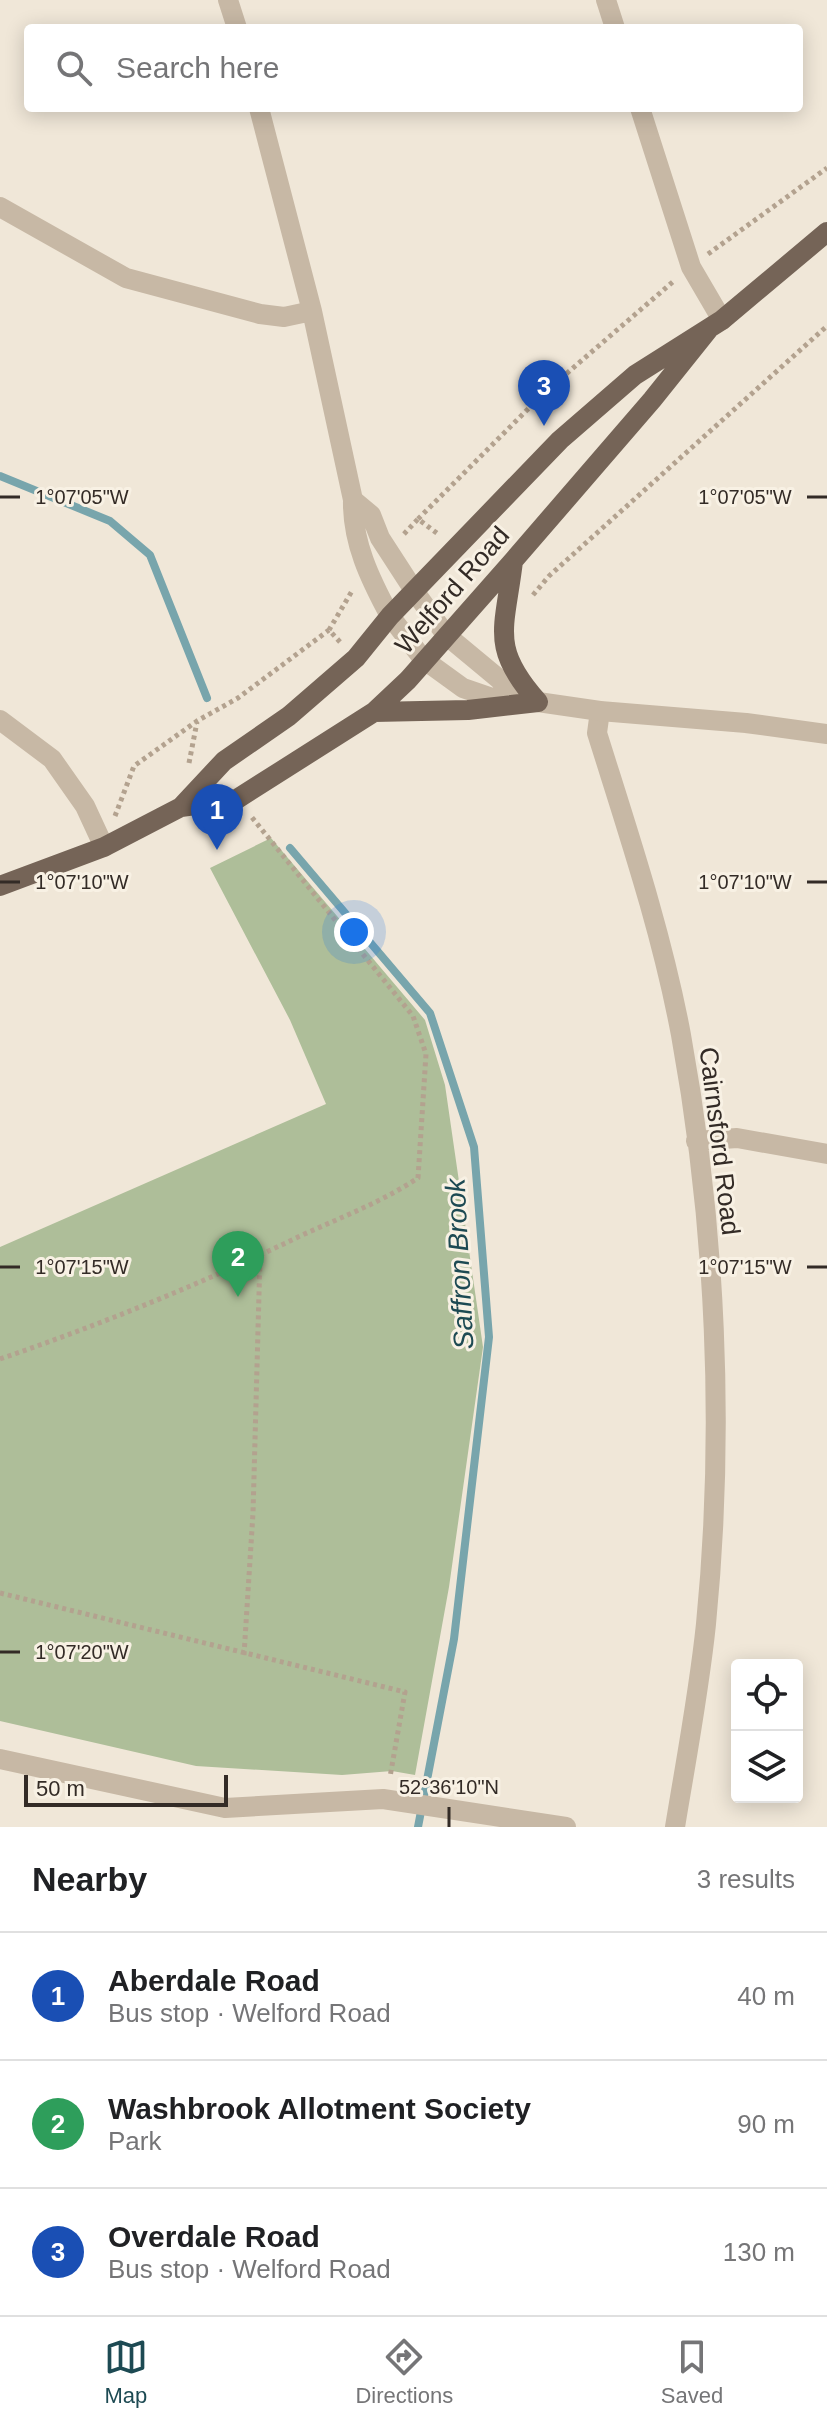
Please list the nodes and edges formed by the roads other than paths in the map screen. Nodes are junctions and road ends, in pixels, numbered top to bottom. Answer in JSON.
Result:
{"nodes":[{"id":1,"x":228,"y":0,"type":"edge"},
{"id":2,"x":606,"y":0,"type":"edge"},
{"id":3,"x":236,"y":24,"type":"edge"},
{"id":4,"x":614,"y":24,"type":"edge"},
{"id":5,"x":260,"y":112,"type":"edge"},
{"id":6,"x":641,"y":112,"type":"edge"},
{"id":7,"x":0,"y":207,"type":"edge"},
{"id":8,"x":827,"y":232,"type":"edge"},
{"id":9,"x":312,"y":311,"type":"junction"},
{"id":10,"x":715,"y":325,"type":"junction"},
{"id":11,"x":353,"y":500,"type":"junction"},
{"id":12,"x":513,"y":561,"type":"junction"},
{"id":13,"x":415,"y":592,"type":"junction"},
{"id":14,"x":390,"y":616,"type":"junction"},
{"id":15,"x":446,"y":635,"type":"junction"},
{"id":16,"x":423,"y":659,"type":"junction"},
{"id":17,"x":512,"y":695,"type":"junction"},
{"id":18,"x":538,"y":702,"type":"junction"},
{"id":19,"x":600,"y":711,"type":"junction"},
{"id":20,"x":374,"y":712,"type":"junction"},
{"id":21,"x":0,"y":720,"type":"edge"},
{"id":22,"x":827,"y":734,"type":"edge"},
{"id":23,"x":181,"y":807,"type":"junction"},
{"id":24,"x":104,"y":847,"type":"junction"},
{"id":25,"x":0,"y":886,"type":"edge"},
{"id":26,"x":696,"y":1141,"type":"junction"},
{"id":27,"x":827,"y":1154,"type":"edge"},
{"id":28,"x":0,"y":1759,"type":"edge"},
{"id":29,"x":566,"y":1827,"type":"edge"},
{"id":30,"x":675,"y":1827,"type":"edge"}],
"edges":[{"from":1,"to":3,"type":"street"},
{"from":2,"to":4,"type":"street"},
{"from":5,"to":9,"type":"street"},
{"from":6,"to":10,"type":"street"},
{"from":7,"to":9,"type":"street"},
{"from":8,"to":10,"type":"main road","name":"Welford Road"},
{"from":9,"to":11,"type":"street"},
{"from":10,"to":12,"type":"main road","name":"Welford Road"},
{"from":10,"to":13,"type":"main road","name":"Welford Road"},
{"from":11,"to":13,"type":"street"},
{"from":11,"to":14,"type":"street"},
{"from":12,"to":15,"type":"main road","name":"Welford Road"},
{"from":12,"to":18,"type":"main road"},
{"from":13,"to":14,"type":"main road","name":"Welford Road"},
{"from":13,"to":15,"type":"street"},
{"from":14,"to":16,"type":"street"},
{"from":14,"to":23,"type":"main road","name":"Welford Road"},
{"from":15,"to":16,"type":"main road","name":"Welford Road"},
{"from":15,"to":17,"type":"street"},
{"from":16,"to":17,"type":"street"},
{"from":16,"to":20,"type":"main road","name":"Welford Road"},
{"from":17,"to":18,"type":"street"},
{"from":18,"to":19,"type":"street"},
{"from":18,"to":20,"type":"main road"},
{"from":19,"to":22,"type":"street"},
{"from":19,"to":26,"type":"street","name":"Cairnsford Road"},
{"from":20,"to":23,"type":"main road","name":"Welford Road"},
{"from":21,"to":24,"type":"street"},
{"from":23,"to":24,"type":"main road","name":"Welford Road"},
{"from":24,"to":25,"type":"main road","name":"Welford Road"},
{"from":26,"to":27,"type":"street"},
{"from":26,"to":30,"type":"street","name":"Cairnsford Road"},
{"from":28,"to":29,"type":"street"}]}
